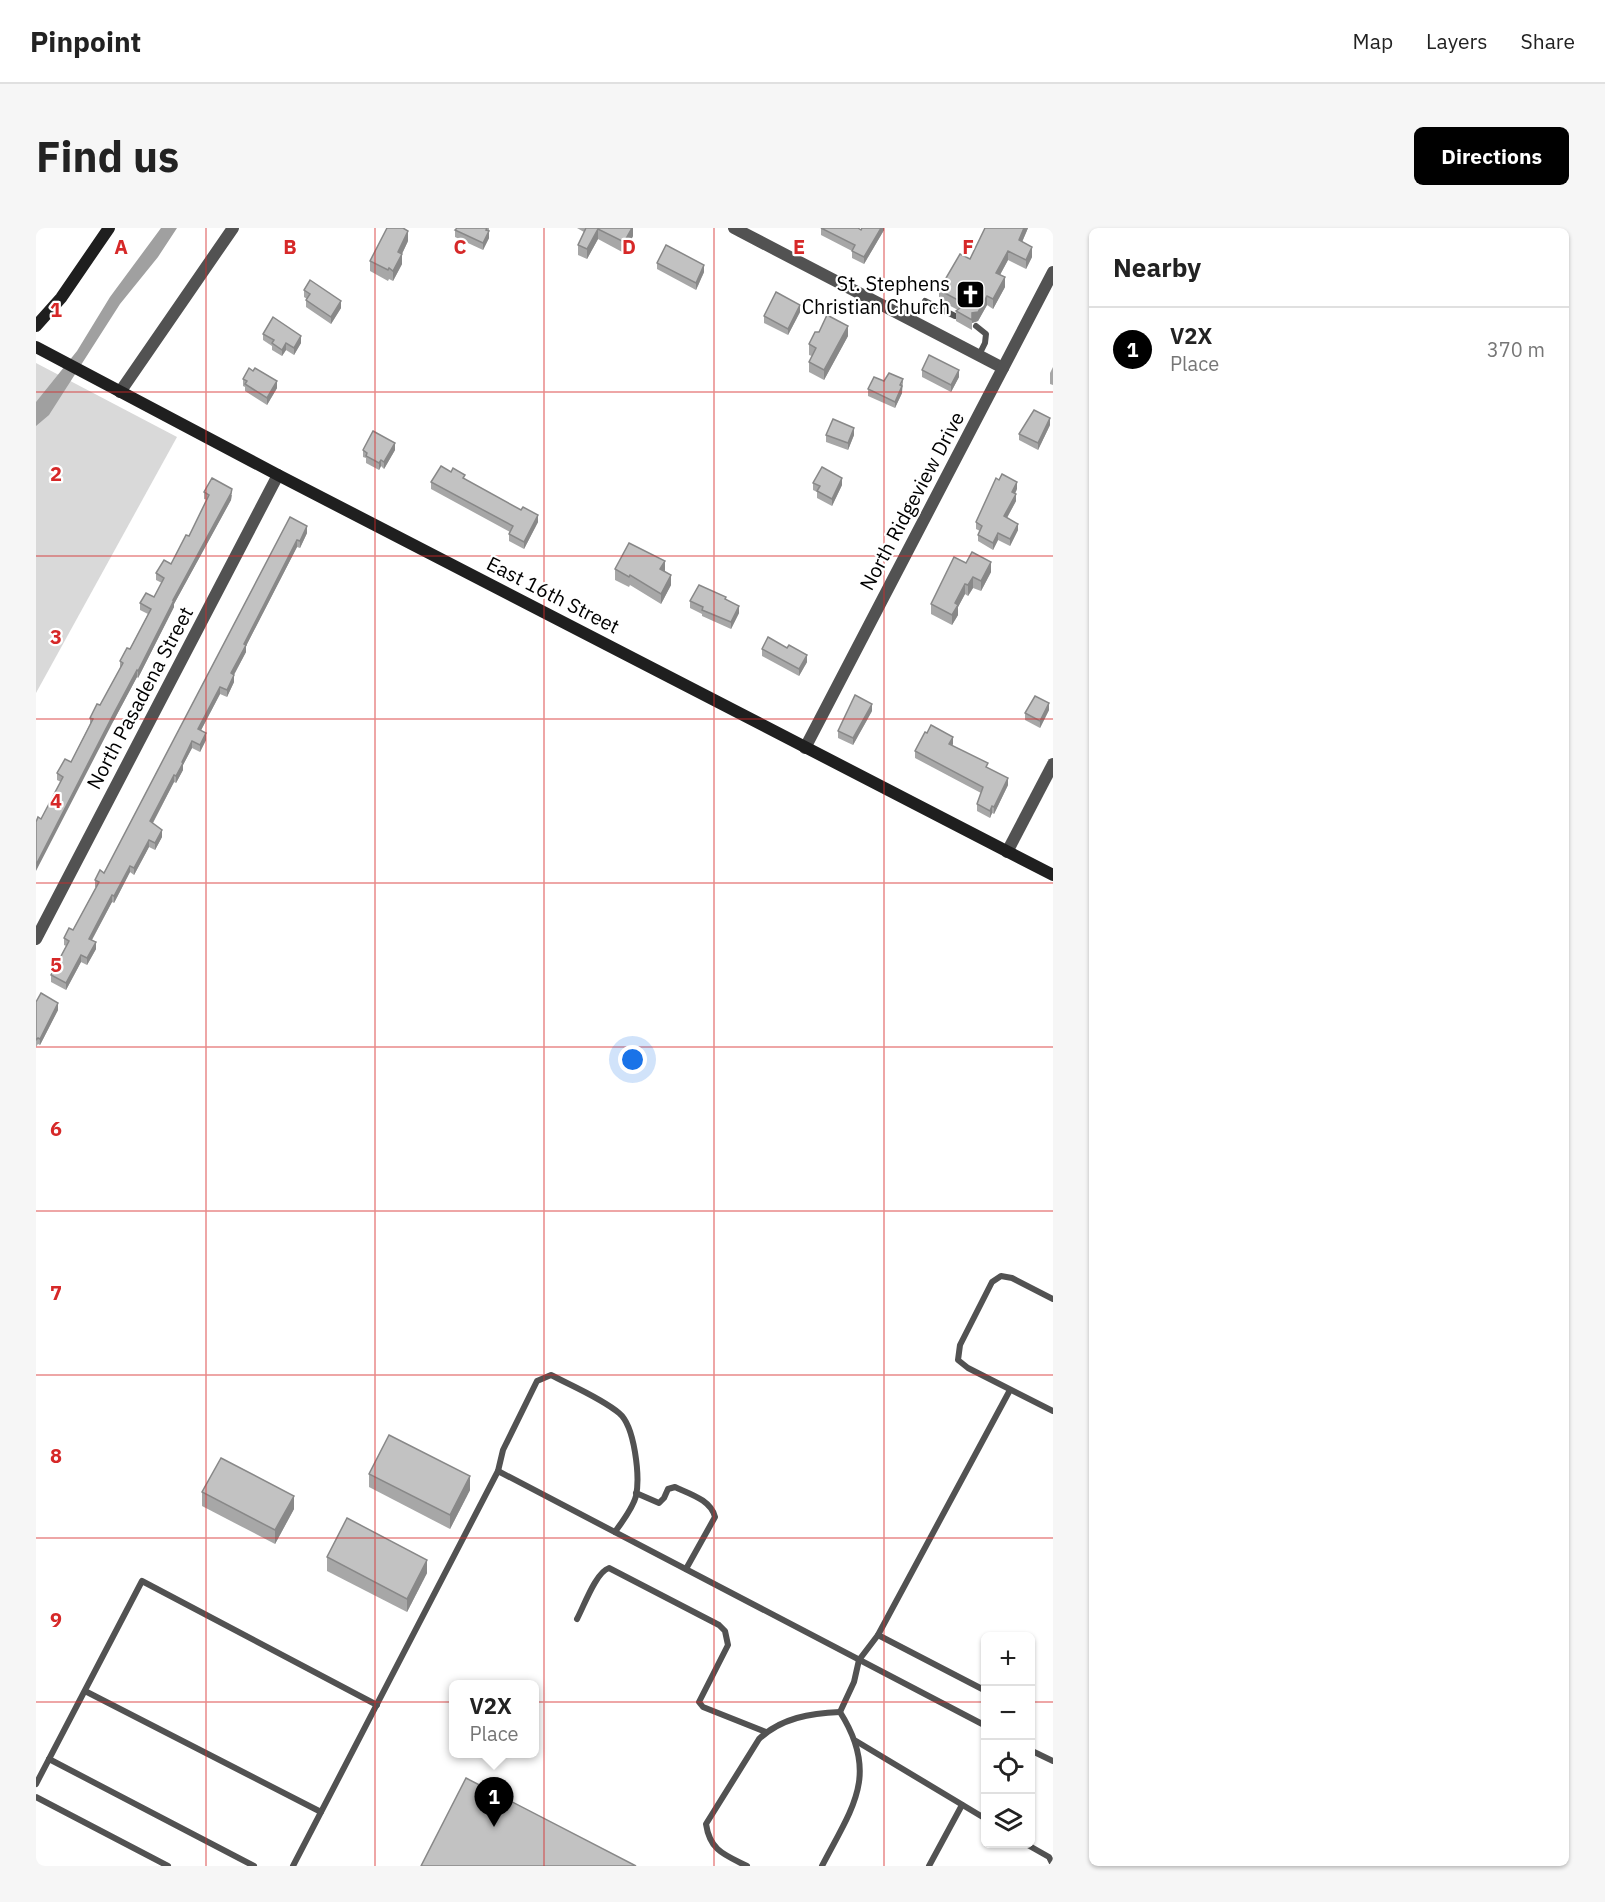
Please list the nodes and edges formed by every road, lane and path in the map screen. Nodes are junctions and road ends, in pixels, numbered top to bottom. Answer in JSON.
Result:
{"nodes":[{"id":1,"x":109,"y":228,"type":"edge"},
{"id":2,"x":233,"y":228,"type":"edge"},
{"id":3,"x":734,"y":228,"type":"edge"},
{"id":4,"x":1053,"y":272,"type":"edge"},
{"id":5,"x":1048,"y":295,"type":"edge"},
{"id":6,"x":925,"y":301,"type":"dead end"},
{"id":7,"x":955,"y":316,"type":"edge"},
{"id":8,"x":36,"y":326,"type":"edge"},
{"id":9,"x":976,"y":326,"type":"dead end"},
{"id":10,"x":36,"y":347,"type":"edge"},
{"id":11,"x":979,"y":355,"type":"junction"},
{"id":12,"x":1003,"y":368,"type":"junction"},
{"id":13,"x":120,"y":392,"type":"junction"},
{"id":14,"x":278,"y":475,"type":"junction"},
{"id":15,"x":805,"y":748,"type":"junction"},
{"id":16,"x":1053,"y":764,"type":"edge"},
{"id":17,"x":1007,"y":852,"type":"junction"},
{"id":18,"x":1053,"y":875,"type":"edge"},
{"id":19,"x":36,"y":939,"type":"edge"},
{"id":20,"x":1053,"y":1299,"type":"edge"},
{"id":21,"x":1010,"y":1389,"type":"junction"},
{"id":22,"x":1053,"y":1411,"type":"edge"},
{"id":23,"x":498,"y":1471,"type":"junction"},
{"id":24,"x":636,"y":1493,"type":"junction"},
{"id":25,"x":615,"y":1532,"type":"junction"},
{"id":26,"x":686,"y":1569,"type":"junction"},
{"id":27,"x":577,"y":1619,"type":"dead end"},
{"id":28,"x":878,"y":1635,"type":"junction"},
{"id":29,"x":859,"y":1660,"type":"junction"},
{"id":30,"x":981,"y":1688,"type":"edge"},
{"id":31,"x":85,"y":1691,"type":"junction"},
{"id":32,"x":377,"y":1704,"type":"junction"},
{"id":33,"x":840,"y":1712,"type":"junction"},
{"id":34,"x":981,"y":1723,"type":"edge"},
{"id":35,"x":766,"y":1732,"type":"junction"},
{"id":36,"x":855,"y":1741,"type":"junction"},
{"id":37,"x":1035,"y":1752,"type":"edge"},
{"id":38,"x":49,"y":1759,"type":"junction"},
{"id":39,"x":1053,"y":1761,"type":"edge"},
{"id":40,"x":36,"y":1784,"type":"edge"},
{"id":41,"x":36,"y":1797,"type":"edge"},
{"id":42,"x":962,"y":1805,"type":"junction"},
{"id":43,"x":321,"y":1812,"type":"junction"},
{"id":44,"x":981,"y":1816,"type":"edge"},
{"id":45,"x":1033,"y":1848,"type":"edge"},
{"id":46,"x":1053,"y":1865,"type":"edge"},
{"id":47,"x":168,"y":1866,"type":"edge"},
{"id":48,"x":254,"y":1866,"type":"edge"},
{"id":49,"x":293,"y":1866,"type":"edge"},
{"id":50,"x":747,"y":1866,"type":"edge"},
{"id":51,"x":822,"y":1866,"type":"edge"},
{"id":52,"x":929,"y":1866,"type":"edge"}],
"edges":[{"from":1,"to":8,"type":"street"},
{"from":2,"to":13,"type":"street"},
{"from":3,"to":11,"type":"street"},
{"from":4,"to":5,"type":"street","name":"North Ridgeview Drive"},
{"from":5,"to":12,"type":"street","name":"North Ridgeview Drive"},
{"from":6,"to":7,"type":"lane"},
{"from":9,"to":11,"type":"lane"},
{"from":10,"to":13,"type":"street","name":"East 16th Street"},
{"from":11,"to":12,"type":"street"},
{"from":12,"to":15,"type":"street","name":"North Ridgeview Drive"},
{"from":13,"to":14,"type":"street","name":"East 16th Street"},
{"from":14,"to":15,"type":"street","name":"East 16th Street"},
{"from":14,"to":19,"type":"street","name":"North Pasadena Street"},
{"from":15,"to":17,"type":"street","name":"East 16th Street"},
{"from":16,"to":17,"type":"street"},
{"from":17,"to":18,"type":"street","name":"East 16th Street"},
{"from":20,"to":21,"type":"lane"},
{"from":21,"to":22,"type":"lane"},
{"from":21,"to":28,"type":"lane"},
{"from":23,"to":24,"type":"lane"},
{"from":23,"to":25,"type":"lane"},
{"from":23,"to":32,"type":"lane"},
{"from":24,"to":25,"type":"lane"},
{"from":24,"to":26,"type":"lane"},
{"from":25,"to":26,"type":"lane"},
{"from":26,"to":29,"type":"lane"},
{"from":27,"to":35,"type":"lane"},
{"from":28,"to":29,"type":"lane"},
{"from":28,"to":30,"type":"lane"},
{"from":29,"to":33,"type":"lane"},
{"from":29,"to":34,"type":"lane"},
{"from":31,"to":32,"type":"lane"},
{"from":31,"to":38,"type":"lane"},
{"from":31,"to":43,"type":"lane"},
{"from":32,"to":43,"type":"lane"},
{"from":33,"to":35,"type":"lane"},
{"from":33,"to":36,"type":"lane"},
{"from":35,"to":50,"type":"lane"},
{"from":36,"to":42,"type":"lane"},
{"from":36,"to":51,"type":"lane"},
{"from":37,"to":39,"type":"lane"},
{"from":38,"to":40,"type":"lane"},
{"from":38,"to":48,"type":"lane"},
{"from":41,"to":47,"type":"lane"},
{"from":42,"to":44,"type":"lane"},
{"from":42,"to":52,"type":"lane"},
{"from":43,"to":49,"type":"lane"},
{"from":45,"to":46,"type":"lane"}]}
